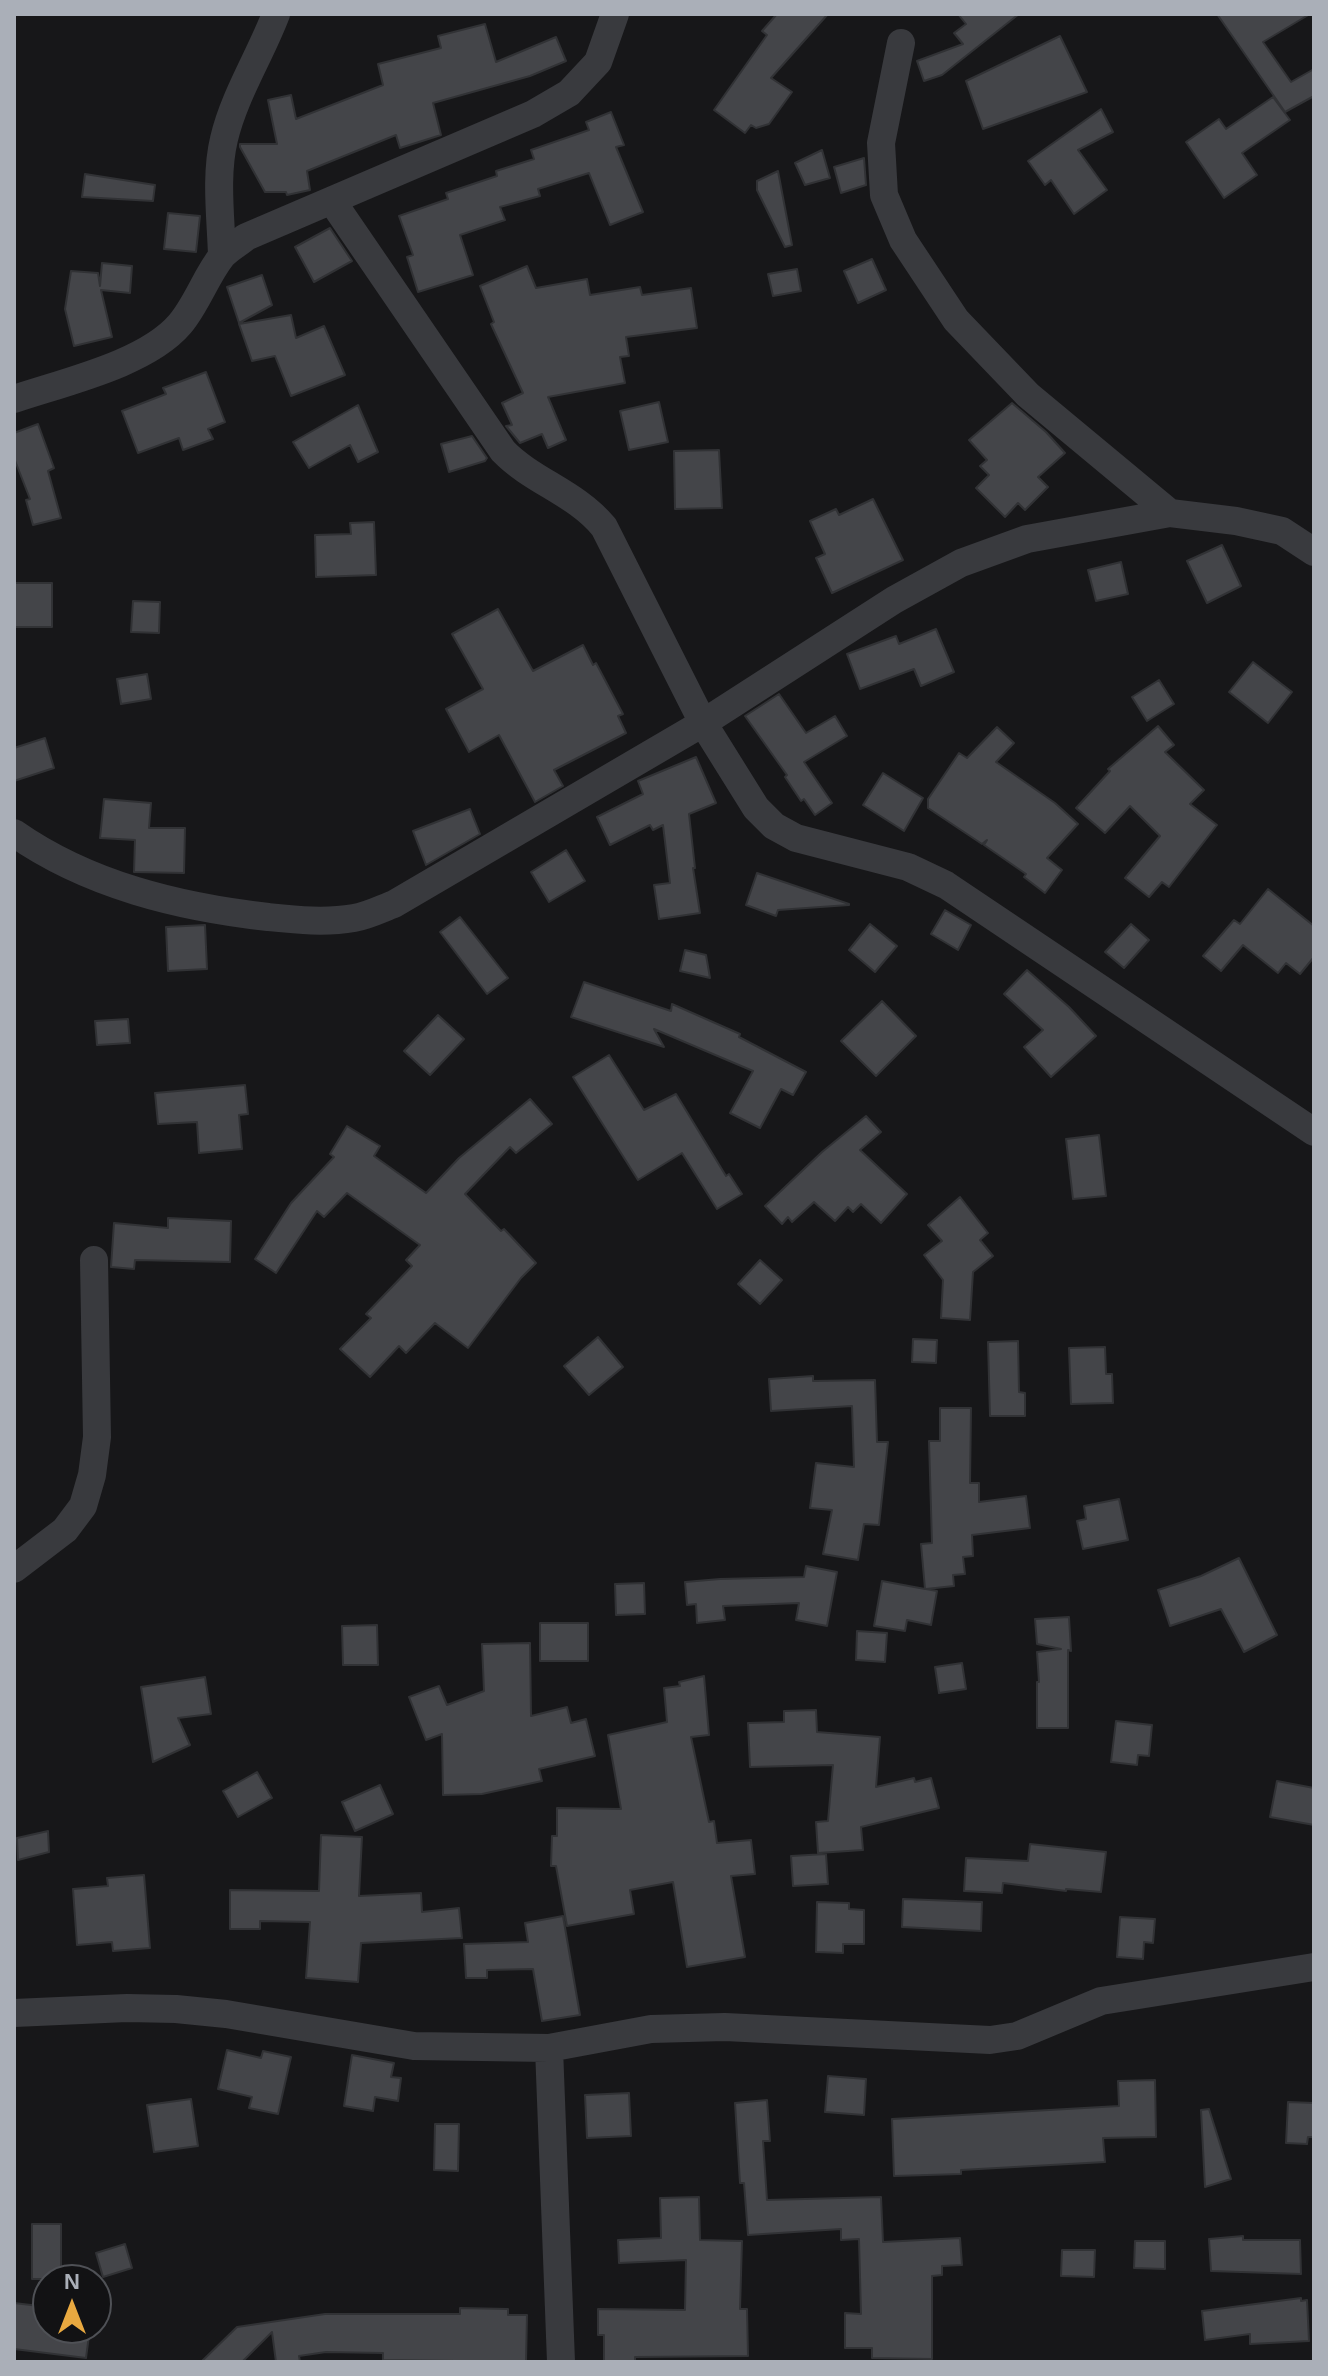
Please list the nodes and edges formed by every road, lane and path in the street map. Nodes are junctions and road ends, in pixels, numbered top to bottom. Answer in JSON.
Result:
{"nodes":[{"id":1,"x":276,"y":14,"type":"edge"},
{"id":2,"x":615,"y":14,"type":"edge"},
{"id":3,"x":901,"y":43,"type":"dead end"},
{"id":4,"x":332,"y":201,"type":"junction"},
{"id":5,"x":222,"y":256,"type":"junction"},
{"id":6,"x":14,"y":399,"type":"edge"},
{"id":7,"x":1170,"y":513,"type":"junction"},
{"id":8,"x":1314,"y":552,"type":"edge"},
{"id":9,"x":703,"y":723,"type":"junction"},
{"id":10,"x":14,"y":833,"type":"edge"},
{"id":11,"x":1314,"y":1132,"type":"edge"},
{"id":12,"x":94,"y":1260,"type":"dead end"},
{"id":13,"x":14,"y":1569,"type":"edge"},
{"id":14,"x":1314,"y":1967,"type":"edge"},
{"id":15,"x":14,"y":2013,"type":"edge"},
{"id":16,"x":549,"y":2048,"type":"junction"},
{"id":17,"x":561,"y":2362,"type":"edge"}],
"edges":[{"from":1,"to":5,"type":"street"},
{"from":2,"to":4,"type":"street"},
{"from":3,"to":7,"type":"street"},
{"from":4,"to":5,"type":"street"},
{"from":4,"to":9,"type":"street"},
{"from":5,"to":6,"type":"street"},
{"from":7,"to":8,"type":"street"},
{"from":7,"to":9,"type":"street"},
{"from":9,"to":10,"type":"street"},
{"from":9,"to":11,"type":"street"},
{"from":12,"to":13,"type":"street"},
{"from":14,"to":16,"type":"street"},
{"from":15,"to":16,"type":"street"},
{"from":16,"to":17,"type":"street"}]}
